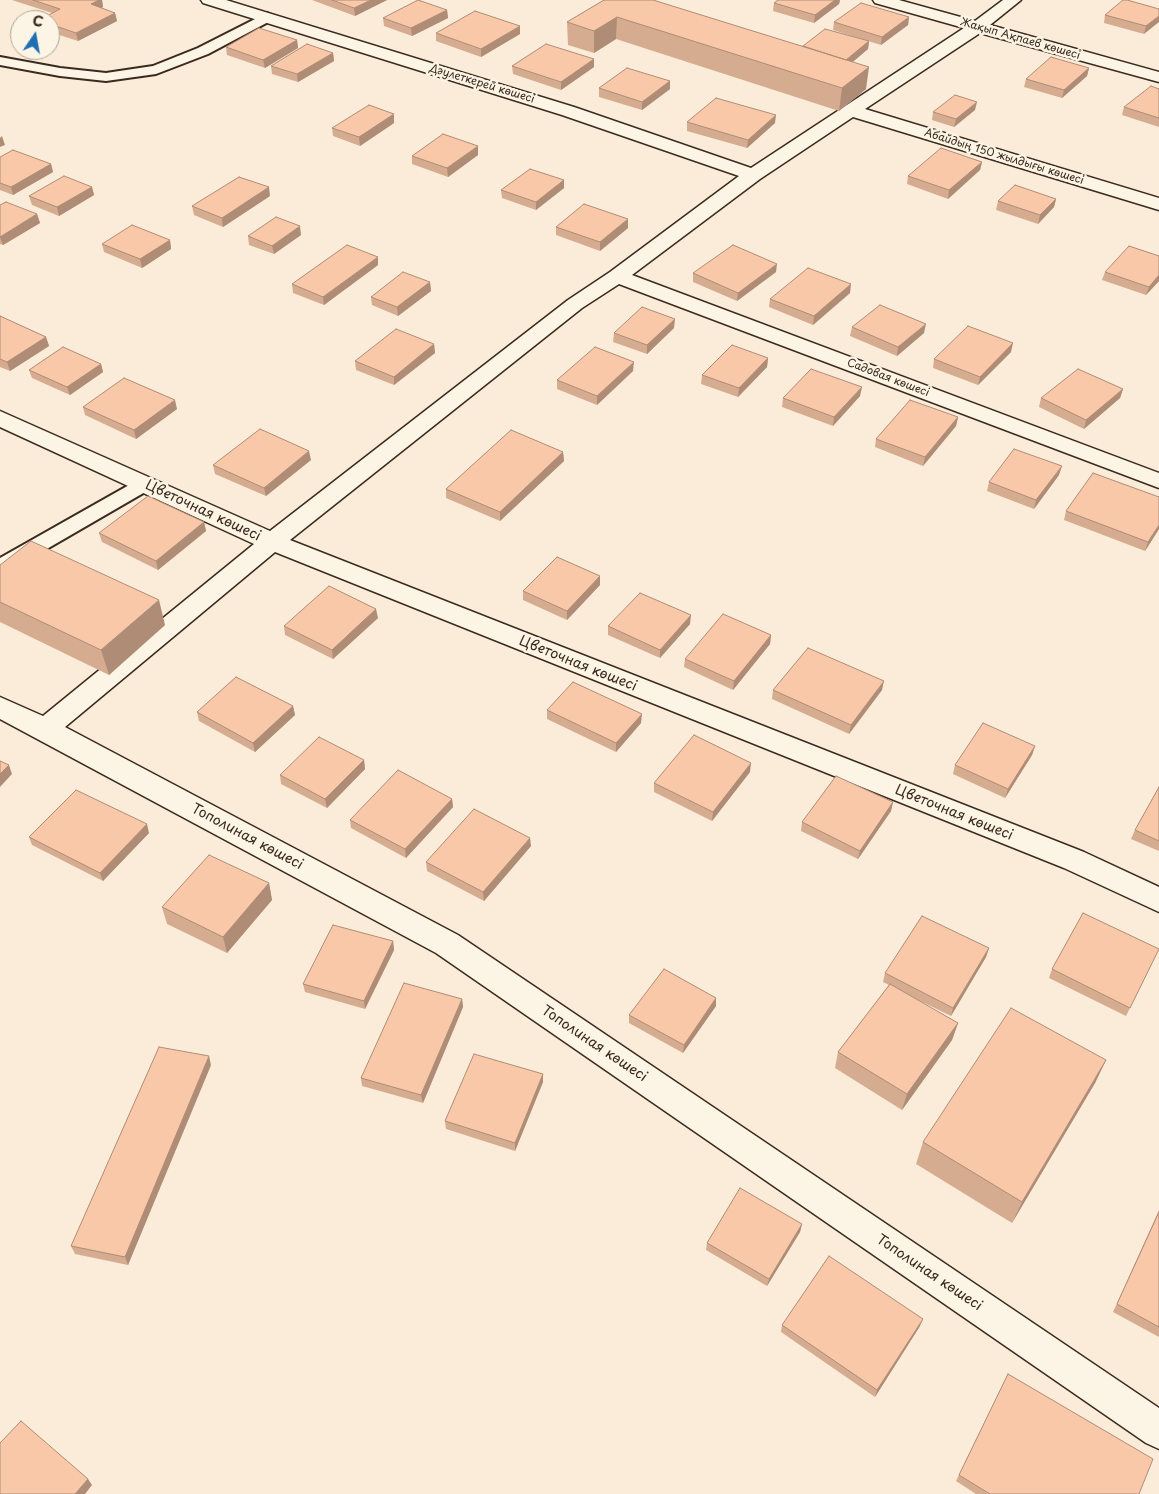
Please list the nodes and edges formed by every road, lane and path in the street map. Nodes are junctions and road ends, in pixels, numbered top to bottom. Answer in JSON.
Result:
{"nodes":[{"id":1,"x":209,"y":0,"type":"edge"},
{"id":2,"x":881,"y":0,"type":"edge"},
{"id":3,"x":1013,"y":0,"type":"edge"},
{"id":4,"x":268,"y":17,"type":"junction"},
{"id":5,"x":977,"y":27,"type":"junction"},
{"id":6,"x":0,"y":61,"type":"edge"},
{"id":7,"x":1159,"y":77,"type":"edge"},
{"id":8,"x":849,"y":110,"type":"junction"},
{"id":9,"x":753,"y":174,"type":"junction"},
{"id":10,"x":1159,"y":204,"type":"edge"},
{"id":11,"x":617,"y":276,"type":"junction"},
{"id":12,"x":0,"y":418,"type":"edge"},
{"id":13,"x":1159,"y":481,"type":"edge"},
{"id":14,"x":145,"y":484,"type":"junction"},
{"id":15,"x":272,"y":542,"type":"junction"},
{"id":16,"x":0,"y":567,"type":"edge"},
{"id":17,"x":0,"y":707,"type":"edge"},
{"id":18,"x":46,"y":730,"type":"junction"},
{"id":19,"x":1159,"y":900,"type":"edge"},
{"id":20,"x":1159,"y":1430,"type":"edge"}],
"edges":[{"from":1,"to":4,"type":"street","name":"Дәулеткерей көшесі"},
{"from":2,"to":5,"type":"street","name":"Жақып Ақпаев көшесі"},
{"from":3,"to":5,"type":"street"},
{"from":4,"to":6,"type":"lane"},
{"from":4,"to":9,"type":"street","name":"Дәулеткерей көшесі"},
{"from":5,"to":7,"type":"street","name":"Жақып Ақпаев көшесі"},
{"from":5,"to":8,"type":"street"},
{"from":8,"to":9,"type":"street"},
{"from":8,"to":10,"type":"street","name":"Абайдың 150 жылдығы көшесі"},
{"from":9,"to":11,"type":"street"},
{"from":11,"to":13,"type":"street","name":"Садовая көшесі"},
{"from":11,"to":15,"type":"street"},
{"from":12,"to":14,"type":"street","name":"Цветочная көшесі"},
{"from":14,"to":15,"type":"street","name":"Цветочная көшесі"},
{"from":14,"to":16,"type":"lane"},
{"from":15,"to":18,"type":"street"},
{"from":15,"to":19,"type":"street","name":"Цветочная көшесі"},
{"from":17,"to":18,"type":"street","name":"Тополиная көшесі"},
{"from":18,"to":20,"type":"street","name":"Тополиная көшесі"}]}
